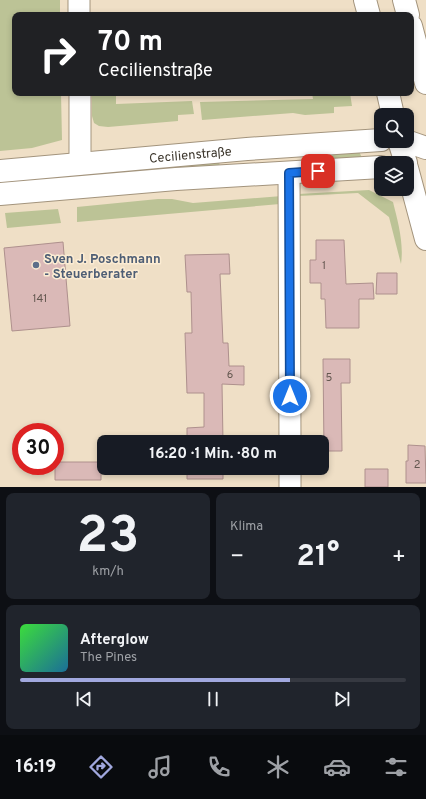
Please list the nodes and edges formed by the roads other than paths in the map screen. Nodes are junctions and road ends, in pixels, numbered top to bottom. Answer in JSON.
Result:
{"nodes":[{"id":1,"x":79,"y":0,"type":"edge"},
{"id":2,"x":365,"y":0,"type":"edge"},
{"id":3,"x":404,"y":0,"type":"edge"},
{"id":4,"x":79,"y":12,"type":"edge"},
{"id":5,"x":368,"y":12,"type":"edge"},
{"id":6,"x":407,"y":12,"type":"edge"},
{"id":7,"x":414,"y":37,"type":"edge"},
{"id":8,"x":426,"y":83,"type":"edge"},
{"id":9,"x":80,"y":96,"type":"edge"},
{"id":10,"x":389,"y":96,"type":"edge"},
{"id":11,"x":391,"y":108,"type":"edge"},
{"id":12,"x":374,"y":140,"type":"edge"},
{"id":13,"x":414,"y":144,"type":"edge"},
{"id":14,"x":426,"y":148,"type":"edge"},
{"id":15,"x":426,"y":159,"type":"edge"},
{"id":16,"x":414,"y":163,"type":"edge"},
{"id":17,"x":80,"y":164,"type":"junction"},
{"id":18,"x":374,"y":167,"type":"edge"},
{"id":19,"x":0,"y":171,"type":"edge"},
{"id":20,"x":289,"y":173,"type":"junction"},
{"id":21,"x":414,"y":192,"type":"edge"},
{"id":22,"x":0,"y":194,"type":"edge"},
{"id":23,"x":426,"y":239,"type":"edge"},
{"id":24,"x":290,"y":435,"type":"edge"},
{"id":25,"x":290,"y":475,"type":"edge"},
{"id":26,"x":290,"y":487,"type":"edge"}],
"edges":[{"from":1,"to":4,"type":"street"},
{"from":2,"to":5,"type":"street"},
{"from":3,"to":6,"type":"street"},
{"from":7,"to":8,"type":"street"},
{"from":9,"to":17,"type":"street"},
{"from":10,"to":11,"type":"street"},
{"from":12,"to":17,"type":"street","name":"Cecilienstraße"},
{"from":13,"to":14,"type":"street"},
{"from":15,"to":16,"type":"street"},
{"from":17,"to":19,"type":"street","name":"Cecilienstraße"},
{"from":18,"to":20,"type":"street","name":"Cecilienstraße"},
{"from":20,"to":22,"type":"street","name":"Cecilienstraße"},
{"from":20,"to":24,"type":"street"},
{"from":21,"to":23,"type":"street"},
{"from":25,"to":26,"type":"street"}]}
